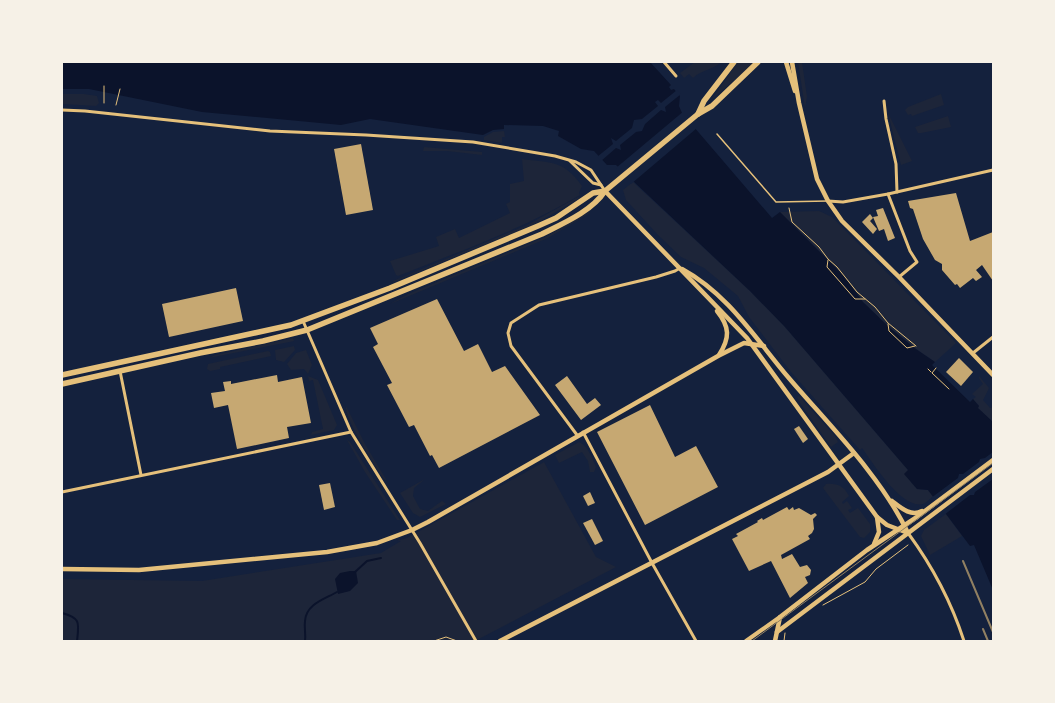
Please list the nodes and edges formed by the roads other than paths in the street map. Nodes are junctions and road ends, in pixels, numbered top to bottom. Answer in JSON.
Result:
{"nodes":[{"id":1,"x":664,"y":62,"type":"edge"},
{"id":2,"x":734,"y":62,"type":"edge"},
{"id":3,"x":758,"y":62,"type":"edge"},
{"id":4,"x":782,"y":62,"type":"edge"},
{"id":5,"x":786,"y":62,"type":"edge"},
{"id":6,"x":792,"y":62,"type":"edge"},
{"id":7,"x":788,"y":71,"type":"junction"},
{"id":8,"x":676,"y":76,"type":"dead end"},
{"id":9,"x":797,"y":94,"type":"junction"},
{"id":10,"x":884,"y":101,"type":"dead end"},
{"id":11,"x":62,"y":110,"type":"edge"},
{"id":12,"x":698,"y":114,"type":"junction"},
{"id":13,"x":717,"y":134,"type":"dead end"},
{"id":14,"x":569,"y":159,"type":"junction"},
{"id":15,"x":993,"y":170,"type":"edge"},
{"id":16,"x":601,"y":185,"type":"junction"},
{"id":17,"x":605,"y":191,"type":"junction"},
{"id":18,"x":897,"y":192,"type":"junction"},
{"id":19,"x":888,"y":194,"type":"junction"},
{"id":20,"x":828,"y":201,"type":"junction"},
{"id":21,"x":680,"y":268,"type":"junction"},
{"id":22,"x":899,"y":277,"type":"junction"},
{"id":23,"x":709,"y":300,"type":"junction"},
{"id":24,"x":303,"y":321,"type":"junction"},
{"id":25,"x":307,"y":330,"type":"junction"},
{"id":26,"x":993,"y":337,"type":"edge"},
{"id":27,"x":752,"y":344,"type":"junction"},
{"id":28,"x":764,"y":346,"type":"junction"},
{"id":29,"x":973,"y":353,"type":"junction"},
{"id":30,"x":718,"y":356,"type":"junction"},
{"id":31,"x":120,"y":371,"type":"junction"},
{"id":32,"x":62,"y":375,"type":"edge"},
{"id":33,"x":993,"y":375,"type":"edge"},
{"id":34,"x":62,"y":384,"type":"edge"},
{"id":35,"x":351,"y":432,"type":"junction"},
{"id":36,"x":583,"y":432,"type":"junction"},
{"id":37,"x":577,"y":435,"type":"junction"},
{"id":38,"x":854,"y":453,"type":"junction"},
{"id":39,"x":993,"y":460,"type":"edge"},
{"id":40,"x":840,"y":465,"type":"junction"},
{"id":41,"x":993,"y":470,"type":"edge"},
{"id":42,"x":141,"y":475,"type":"junction"},
{"id":43,"x":62,"y":492,"type":"edge"},
{"id":44,"x":889,"y":499,"type":"junction"},
{"id":45,"x":933,"y":504,"type":"junction"},
{"id":46,"x":877,"y":517,"type":"junction"},
{"id":47,"x":905,"y":524,"type":"junction"},
{"id":48,"x":412,"y":530,"type":"junction"},
{"id":49,"x":897,"y":530,"type":"junction"},
{"id":50,"x":908,"y":533,"type":"junction"},
{"id":51,"x":867,"y":550,"type":"junction"},
{"id":52,"x":652,"y":563,"type":"junction"},
{"id":53,"x":62,"y":569,"type":"edge"},
{"id":54,"x":780,"y":617,"type":"junction"},
{"id":55,"x":777,"y":632,"type":"junction"},
{"id":56,"x":476,"y":641,"type":"edge"},
{"id":57,"x":500,"y":641,"type":"edge"},
{"id":58,"x":696,"y":641,"type":"edge"},
{"id":59,"x":746,"y":641,"type":"edge"},
{"id":60,"x":776,"y":641,"type":"edge"},
{"id":61,"x":964,"y":641,"type":"edge"}],
"edges":[{"from":1,"to":8,"type":"street"},
{"from":2,"to":12,"type":"highway"},
{"from":3,"to":12,"type":"highway"},
{"from":4,"to":7,"type":"main road"},
{"from":5,"to":7,"type":"main road"},
{"from":6,"to":9,"type":"main road"},
{"from":7,"to":9,"type":"main road"},
{"from":9,"to":20,"type":"main road"},
{"from":10,"to":18,"type":"street"},
{"from":11,"to":14,"type":"street"},
{"from":12,"to":17,"type":"highway"},
{"from":13,"to":20,"type":"lane"},
{"from":14,"to":16,"type":"street"},
{"from":14,"to":16,"type":"street"},
{"from":15,"to":18,"type":"street"},
{"from":16,"to":17,"type":"street"},
{"from":17,"to":21,"type":"main road"},
{"from":17,"to":24,"type":"highway"},
{"from":17,"to":25,"type":"highway"},
{"from":18,"to":19,"type":"street"},
{"from":19,"to":20,"type":"street"},
{"from":19,"to":22,"type":"street"},
{"from":20,"to":22,"type":"main road"},
{"from":21,"to":23,"type":"main road"},
{"from":21,"to":28,"type":"main road"},
{"from":21,"to":37,"type":"street"},
{"from":22,"to":29,"type":"main road"},
{"from":23,"to":27,"type":"main road"},
{"from":23,"to":30,"type":"main road"},
{"from":24,"to":25,"type":"street"},
{"from":24,"to":32,"type":"highway"},
{"from":25,"to":31,"type":"highway"},
{"from":25,"to":35,"type":"street"},
{"from":26,"to":29,"type":"street"},
{"from":27,"to":28,"type":"main road"},
{"from":27,"to":30,"type":"main road"},
{"from":27,"to":40,"type":"main road"},
{"from":28,"to":38,"type":"main road"},
{"from":29,"to":33,"type":"main road"},
{"from":30,"to":36,"type":"main road"},
{"from":31,"to":34,"type":"highway"},
{"from":31,"to":42,"type":"street"},
{"from":35,"to":42,"type":"street"},
{"from":35,"to":48,"type":"street"},
{"from":36,"to":37,"type":"main road"},
{"from":36,"to":52,"type":"street"},
{"from":37,"to":48,"type":"main road"},
{"from":38,"to":40,"type":"main road"},
{"from":38,"to":44,"type":"main road"},
{"from":39,"to":45,"type":"main road"},
{"from":40,"to":46,"type":"main road"},
{"from":40,"to":52,"type":"main road"},
{"from":41,"to":50,"type":"main road"},
{"from":42,"to":43,"type":"street"},
{"from":44,"to":45,"type":"main road"},
{"from":44,"to":47,"type":"main road"},
{"from":45,"to":47,"type":"main road"},
{"from":46,"to":49,"type":"main road"},
{"from":46,"to":51,"type":"main road"},
{"from":47,"to":49,"type":"main road"},
{"from":47,"to":50,"type":"main road"},
{"from":48,"to":53,"type":"main road"},
{"from":48,"to":56,"type":"street"},
{"from":49,"to":50,"type":"main road"},
{"from":49,"to":51,"type":"main road"},
{"from":50,"to":55,"type":"main road"},
{"from":50,"to":61,"type":"street"},
{"from":51,"to":54,"type":"main road"},
{"from":52,"to":57,"type":"main road"},
{"from":52,"to":58,"type":"street"},
{"from":54,"to":55,"type":"main road"},
{"from":54,"to":59,"type":"street"},
{"from":55,"to":60,"type":"main road"}]}
